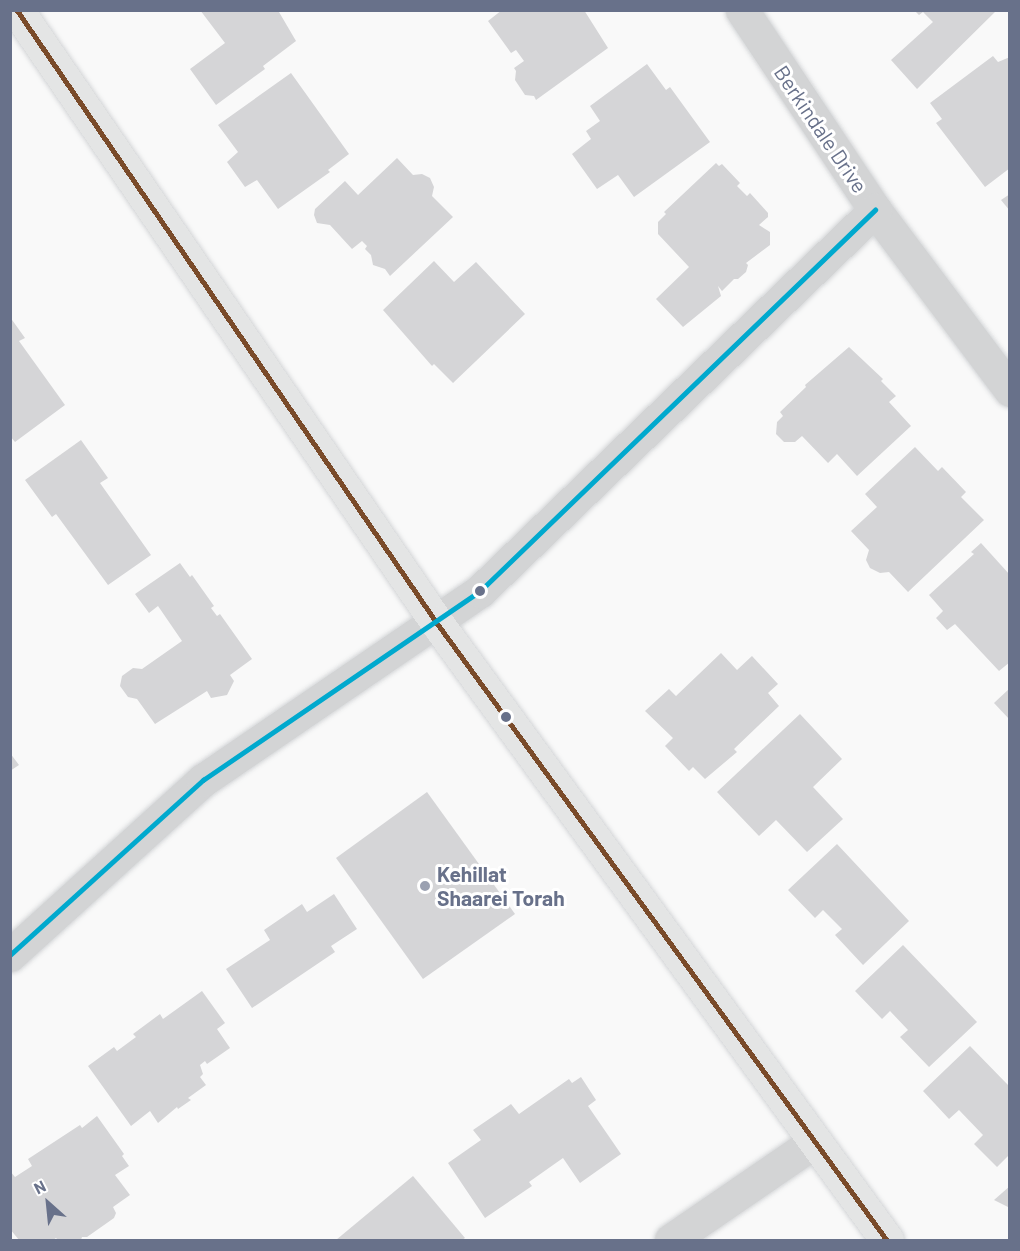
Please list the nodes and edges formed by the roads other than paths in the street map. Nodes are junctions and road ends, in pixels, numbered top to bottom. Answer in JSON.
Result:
{"nodes":[{"id":1,"x":17,"y":10,"type":"edge"},
{"id":2,"x":742,"y":10,"type":"edge"},
{"id":3,"x":875,"y":210,"type":"junction"},
{"id":4,"x":1010,"y":390,"type":"edge"},
{"id":5,"x":437,"y":623,"type":"junction"},
{"id":6,"x":10,"y":955,"type":"edge"},
{"id":7,"x":814,"y":1142,"type":"junction"},
{"id":8,"x":671,"y":1240,"type":"edge"},
{"id":9,"x":887,"y":1240,"type":"edge"}],
"edges":[{"from":1,"to":5,"type":"main road"},
{"from":2,"to":3,"type":"street","name":"Berkindale Drive"},
{"from":3,"to":4,"type":"street","name":"Berkindale Drive"},
{"from":3,"to":5,"type":"street"},
{"from":5,"to":6,"type":"street"},
{"from":5,"to":7,"type":"main road"},
{"from":7,"to":8,"type":"street"},
{"from":7,"to":9,"type":"main road"}]}
